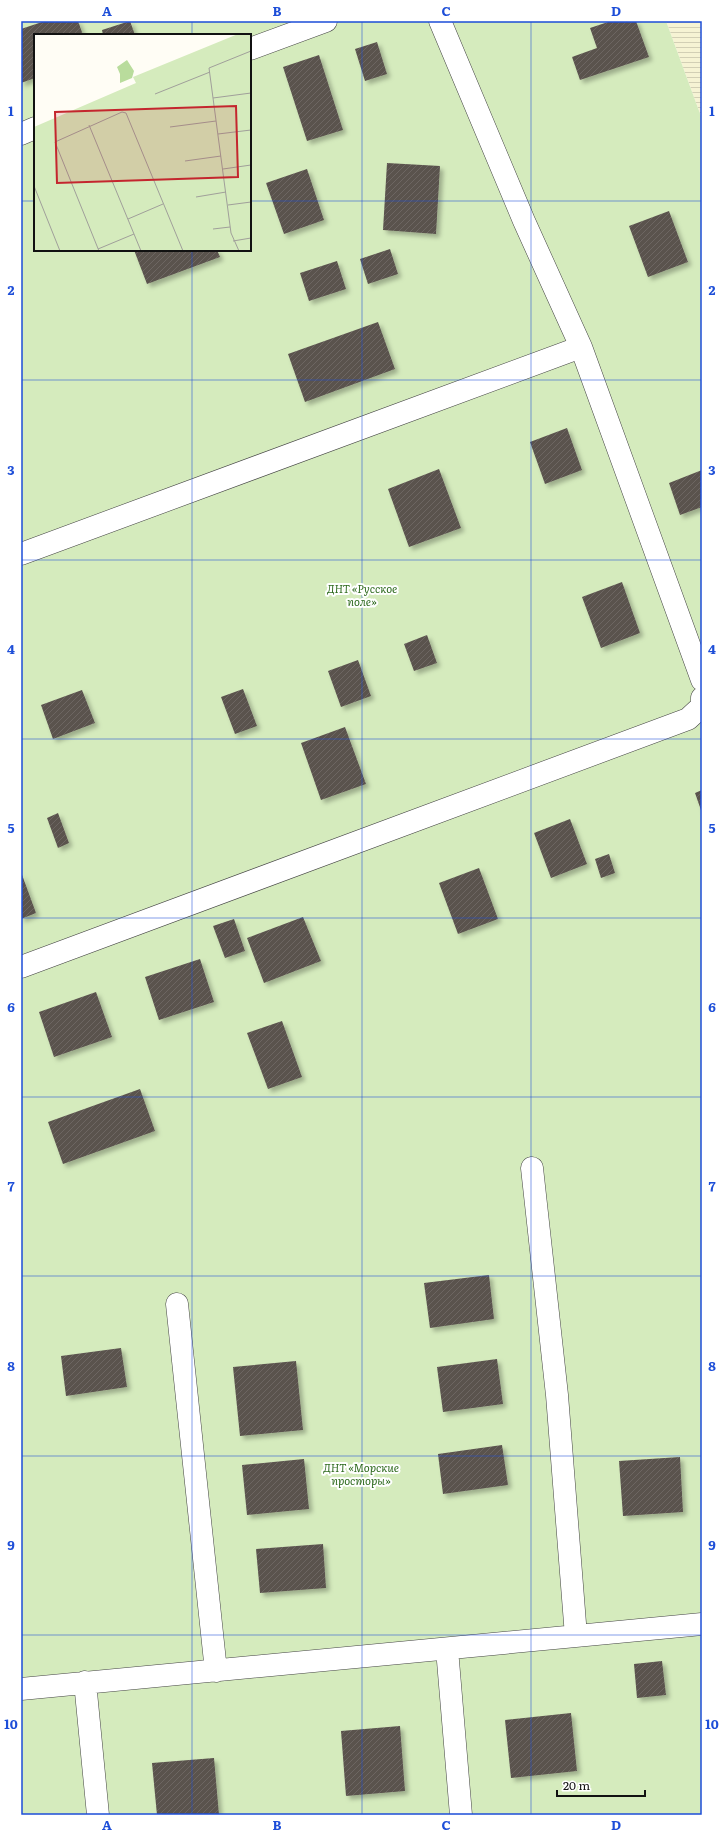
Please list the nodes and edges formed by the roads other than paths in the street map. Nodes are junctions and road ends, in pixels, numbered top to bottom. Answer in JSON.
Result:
{"nodes":[{"id":1,"x":326,"y":21,"type":"edge"},
{"id":2,"x":440,"y":21,"type":"edge"},
{"id":3,"x":251,"y":49,"type":"edge"},
{"id":4,"x":34,"y":128,"type":"edge"},
{"id":5,"x":21,"y":134,"type":"edge"},
{"id":6,"x":581,"y":347,"type":"junction"},
{"id":7,"x":21,"y":554,"type":"edge"},
{"id":8,"x":702,"y":680,"type":"edge"},
{"id":9,"x":702,"y":698,"type":"edge"},
{"id":10,"x":21,"y":967,"type":"edge"},
{"id":11,"x":532,"y":1168,"type":"dead end"},
{"id":12,"x":177,"y":1304,"type":"dead end"},
{"id":13,"x":702,"y":1624,"type":"edge"},
{"id":14,"x":576,"y":1636,"type":"junction"},
{"id":15,"x":447,"y":1649,"type":"junction"},
{"id":16,"x":216,"y":1670,"type":"junction"},
{"id":17,"x":85,"y":1682,"type":"junction"},
{"id":18,"x":21,"y":1688,"type":"edge"},
{"id":19,"x":98,"y":1815,"type":"edge"},
{"id":20,"x":461,"y":1815,"type":"edge"}],
"edges":[{"from":1,"to":3,"type":"street"},
{"from":2,"to":6,"type":"street"},
{"from":4,"to":5,"type":"street"},
{"from":6,"to":7,"type":"street"},
{"from":6,"to":8,"type":"street"},
{"from":9,"to":10,"type":"street"},
{"from":11,"to":14,"type":"street"},
{"from":12,"to":16,"type":"street"},
{"from":13,"to":14,"type":"street"},
{"from":14,"to":15,"type":"street"},
{"from":15,"to":16,"type":"street"},
{"from":15,"to":20,"type":"street"},
{"from":16,"to":17,"type":"street"},
{"from":17,"to":18,"type":"street"},
{"from":17,"to":19,"type":"street"}]}
